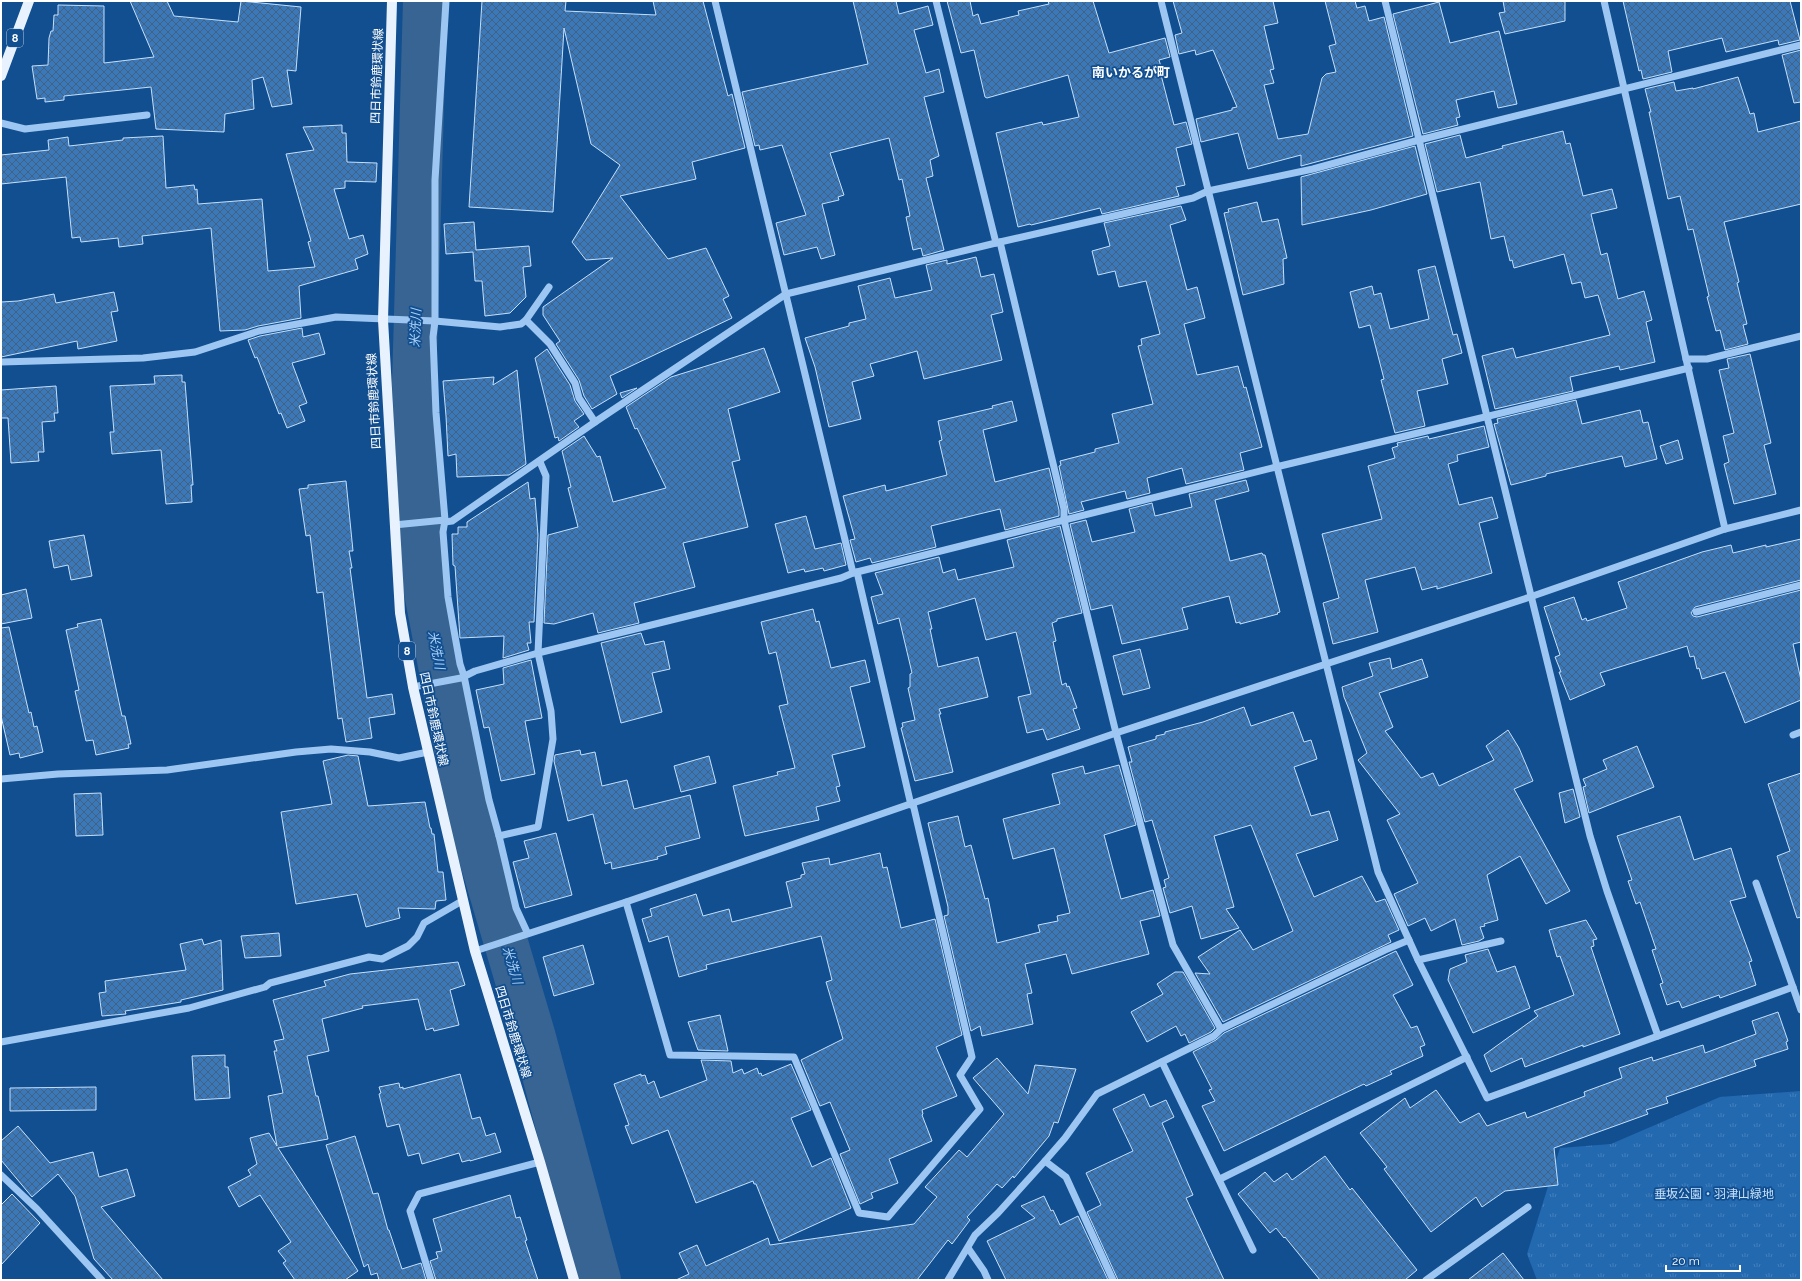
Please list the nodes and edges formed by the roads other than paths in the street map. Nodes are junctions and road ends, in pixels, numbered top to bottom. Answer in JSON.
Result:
{"nodes":[{"id":1,"x":29,"y":1,"type":"edge"},
{"id":2,"x":392,"y":1,"type":"edge"},
{"id":3,"x":446,"y":1,"type":"edge"},
{"id":4,"x":715,"y":1,"type":"edge"},
{"id":5,"x":936,"y":1,"type":"edge"},
{"id":6,"x":1161,"y":1,"type":"edge"},
{"id":7,"x":1385,"y":1,"type":"edge"},
{"id":8,"x":1604,"y":1,"type":"edge"},
{"id":9,"x":1801,"y":45,"type":"edge"},
{"id":10,"x":1,"y":76,"type":"edge"},
{"id":11,"x":1624,"y":88,"type":"junction"},
{"id":12,"x":147,"y":115,"type":"dead end"},
{"id":13,"x":1,"y":123,"type":"edge"},
{"id":14,"x":1418,"y":140,"type":"junction"},
{"id":15,"x":1208,"y":191,"type":"junction"},
{"id":16,"x":998,"y":243,"type":"junction"},
{"id":17,"x":549,"y":287,"type":"dead end"},
{"id":18,"x":786,"y":294,"type":"junction"},
{"id":19,"x":386,"y":320,"type":"junction"},
{"id":20,"x":526,"y":320,"type":"junction"},
{"id":21,"x":433,"y":321,"type":"junction"},
{"id":22,"x":1801,"y":336,"type":"edge"},
{"id":23,"x":1686,"y":359,"type":"junction"},
{"id":24,"x":1,"y":362,"type":"edge"},
{"id":25,"x":1689,"y":368,"type":"junction"},
{"id":26,"x":1486,"y":417,"type":"junction"},
{"id":27,"x":595,"y":422,"type":"junction"},
{"id":28,"x":540,"y":462,"type":"junction"},
{"id":29,"x":1276,"y":467,"type":"junction"},
{"id":30,"x":1801,"y":510,"type":"edge"},
{"id":31,"x":1064,"y":520,"type":"junction"},
{"id":32,"x":444,"y":521,"type":"junction"},
{"id":33,"x":394,"y":525,"type":"junction"},
{"id":34,"x":1725,"y":529,"type":"junction"},
{"id":35,"x":855,"y":573,"type":"junction"},
{"id":36,"x":1801,"y":586,"type":"edge"},
{"id":37,"x":1530,"y":597,"type":"junction"},
{"id":38,"x":1696,"y":612,"type":"dead end"},
{"id":39,"x":538,"y":653,"type":"junction"},
{"id":40,"x":1326,"y":665,"type":"junction"},
{"id":41,"x":462,"y":677,"type":"junction"},
{"id":42,"x":416,"y":686,"type":"junction"},
{"id":43,"x":1801,"y":732,"type":"edge"},
{"id":44,"x":1116,"y":733,"type":"junction"},
{"id":45,"x":1793,"y":735,"type":"dead end"},
{"id":46,"x":428,"y":752,"type":"junction"},
{"id":47,"x":1,"y":779,"type":"edge"},
{"id":48,"x":912,"y":804,"type":"junction"},
{"id":49,"x":499,"y":836,"type":"junction"},
{"id":50,"x":1756,"y":883,"type":"dead end"},
{"id":51,"x":462,"y":901,"type":"junction"},
{"id":52,"x":626,"y":902,"type":"junction"},
{"id":53,"x":526,"y":933,"type":"junction"},
{"id":54,"x":1410,"y":940,"type":"junction"},
{"id":55,"x":1501,"y":941,"type":"dead end"},
{"id":56,"x":475,"y":951,"type":"junction"},
{"id":57,"x":1418,"y":960,"type":"junction"},
{"id":58,"x":1793,"y":987,"type":"junction"},
{"id":59,"x":1801,"y":1010,"type":"edge"},
{"id":60,"x":1221,"y":1029,"type":"junction"},
{"id":61,"x":1658,"y":1036,"type":"junction"},
{"id":62,"x":1,"y":1042,"type":"edge"},
{"id":63,"x":1467,"y":1057,"type":"junction"},
{"id":64,"x":1162,"y":1062,"type":"junction"},
{"id":65,"x":1045,"y":1161,"type":"junction"},
{"id":66,"x":540,"y":1162,"type":"junction"},
{"id":67,"x":1,"y":1175,"type":"edge"},
{"id":68,"x":1220,"y":1179,"type":"junction"},
{"id":69,"x":1528,"y":1208,"type":"dead end"},
{"id":70,"x":968,"y":1248,"type":"junction"},
{"id":71,"x":1253,"y":1250,"type":"dead end"},
{"id":72,"x":1436,"y":1277,"type":"edge"},
{"id":73,"x":102,"y":1280,"type":"edge"},
{"id":74,"x":430,"y":1280,"type":"edge"},
{"id":75,"x":574,"y":1280,"type":"edge"},
{"id":76,"x":948,"y":1280,"type":"edge"},
{"id":77,"x":988,"y":1280,"type":"edge"},
{"id":78,"x":1113,"y":1280,"type":"edge"},
{"id":79,"x":1426,"y":1280,"type":"edge"}],
"edges":[{"from":1,"to":10,"type":"main road","number":"8"},
{"from":2,"to":19,"type":"main road","name":"四日市鈴鹿環状線","number":"8"},
{"from":3,"to":21,"type":"street"},
{"from":4,"to":18,"type":"street"},
{"from":5,"to":16,"type":"street"},
{"from":6,"to":15,"type":"street"},
{"from":7,"to":14,"type":"street"},
{"from":8,"to":11,"type":"street"},
{"from":9,"to":11,"type":"street"},
{"from":11,"to":14,"type":"street"},
{"from":11,"to":23,"type":"street"},
{"from":12,"to":13,"type":"street"},
{"from":14,"to":15,"type":"street"},
{"from":14,"to":26,"type":"street"},
{"from":15,"to":16,"type":"street"},
{"from":15,"to":29,"type":"street"},
{"from":16,"to":18,"type":"street"},
{"from":16,"to":31,"type":"street"},
{"from":17,"to":20,"type":"street"},
{"from":18,"to":27,"type":"street"},
{"from":18,"to":35,"type":"street"},
{"from":19,"to":21,"type":"street"},
{"from":19,"to":24,"type":"street"},
{"from":19,"to":33,"type":"main road","name":"四日市鈴鹿環状線","number":"8"},
{"from":20,"to":21,"type":"street"},
{"from":20,"to":27,"type":"street"},
{"from":21,"to":32,"type":"street"},
{"from":22,"to":23,"type":"street"},
{"from":23,"to":25,"type":"street"},
{"from":25,"to":26,"type":"street"},
{"from":25,"to":34,"type":"street"},
{"from":26,"to":29,"type":"street"},
{"from":26,"to":37,"type":"street"},
{"from":27,"to":28,"type":"street"},
{"from":28,"to":32,"type":"street"},
{"from":28,"to":39,"type":"street"},
{"from":29,"to":31,"type":"street"},
{"from":29,"to":40,"type":"street"},
{"from":30,"to":34,"type":"street"},
{"from":31,"to":35,"type":"street"},
{"from":31,"to":44,"type":"street"},
{"from":32,"to":33,"type":"street"},
{"from":32,"to":41,"type":"street"},
{"from":33,"to":42,"type":"main road","name":"四日市鈴鹿環状線","number":"8"},
{"from":34,"to":37,"type":"street"},
{"from":35,"to":39,"type":"street"},
{"from":35,"to":48,"type":"street"},
{"from":36,"to":38,"type":"street"},
{"from":37,"to":40,"type":"street"},
{"from":37,"to":61,"type":"street"},
{"from":39,"to":41,"type":"street"},
{"from":39,"to":49,"type":"street"},
{"from":40,"to":44,"type":"street"},
{"from":40,"to":54,"type":"street"},
{"from":41,"to":42,"type":"street"},
{"from":41,"to":49,"type":"street"},
{"from":42,"to":46,"type":"main road","name":"四日市鈴鹿環状線","number":"8"},
{"from":43,"to":45,"type":"street"},
{"from":44,"to":48,"type":"street"},
{"from":44,"to":60,"type":"street"},
{"from":46,"to":47,"type":"street"},
{"from":46,"to":51,"type":"main road","name":"四日市鈴鹿環状線","number":"8"},
{"from":48,"to":52,"type":"street"},
{"from":48,"to":52,"type":"street"},
{"from":49,"to":53,"type":"street"},
{"from":50,"to":58,"type":"street"},
{"from":51,"to":56,"type":"main road","name":"四日市鈴鹿環状線","number":"8"},
{"from":51,"to":62,"type":"street"},
{"from":52,"to":53,"type":"street"},
{"from":53,"to":56,"type":"street"},
{"from":54,"to":57,"type":"street"},
{"from":54,"to":60,"type":"street"},
{"from":55,"to":57,"type":"street"},
{"from":56,"to":66,"type":"main road","name":"四日市鈴鹿環状線","number":"8"},
{"from":57,"to":63,"type":"street"},
{"from":58,"to":59,"type":"street"},
{"from":58,"to":61,"type":"street"},
{"from":60,"to":64,"type":"street"},
{"from":61,"to":63,"type":"street"},
{"from":63,"to":68,"type":"street"},
{"from":64,"to":65,"type":"street"},
{"from":64,"to":68,"type":"street"},
{"from":65,"to":70,"type":"street"},
{"from":65,"to":78,"type":"street"},
{"from":66,"to":74,"type":"street"},
{"from":66,"to":75,"type":"main road","name":"四日市鈴鹿環状線","number":"8"},
{"from":67,"to":73,"type":"street"},
{"from":68,"to":71,"type":"street"},
{"from":69,"to":72,"type":"street"},
{"from":70,"to":76,"type":"street"},
{"from":70,"to":77,"type":"street"},
{"from":72,"to":79,"type":"street"}]}
